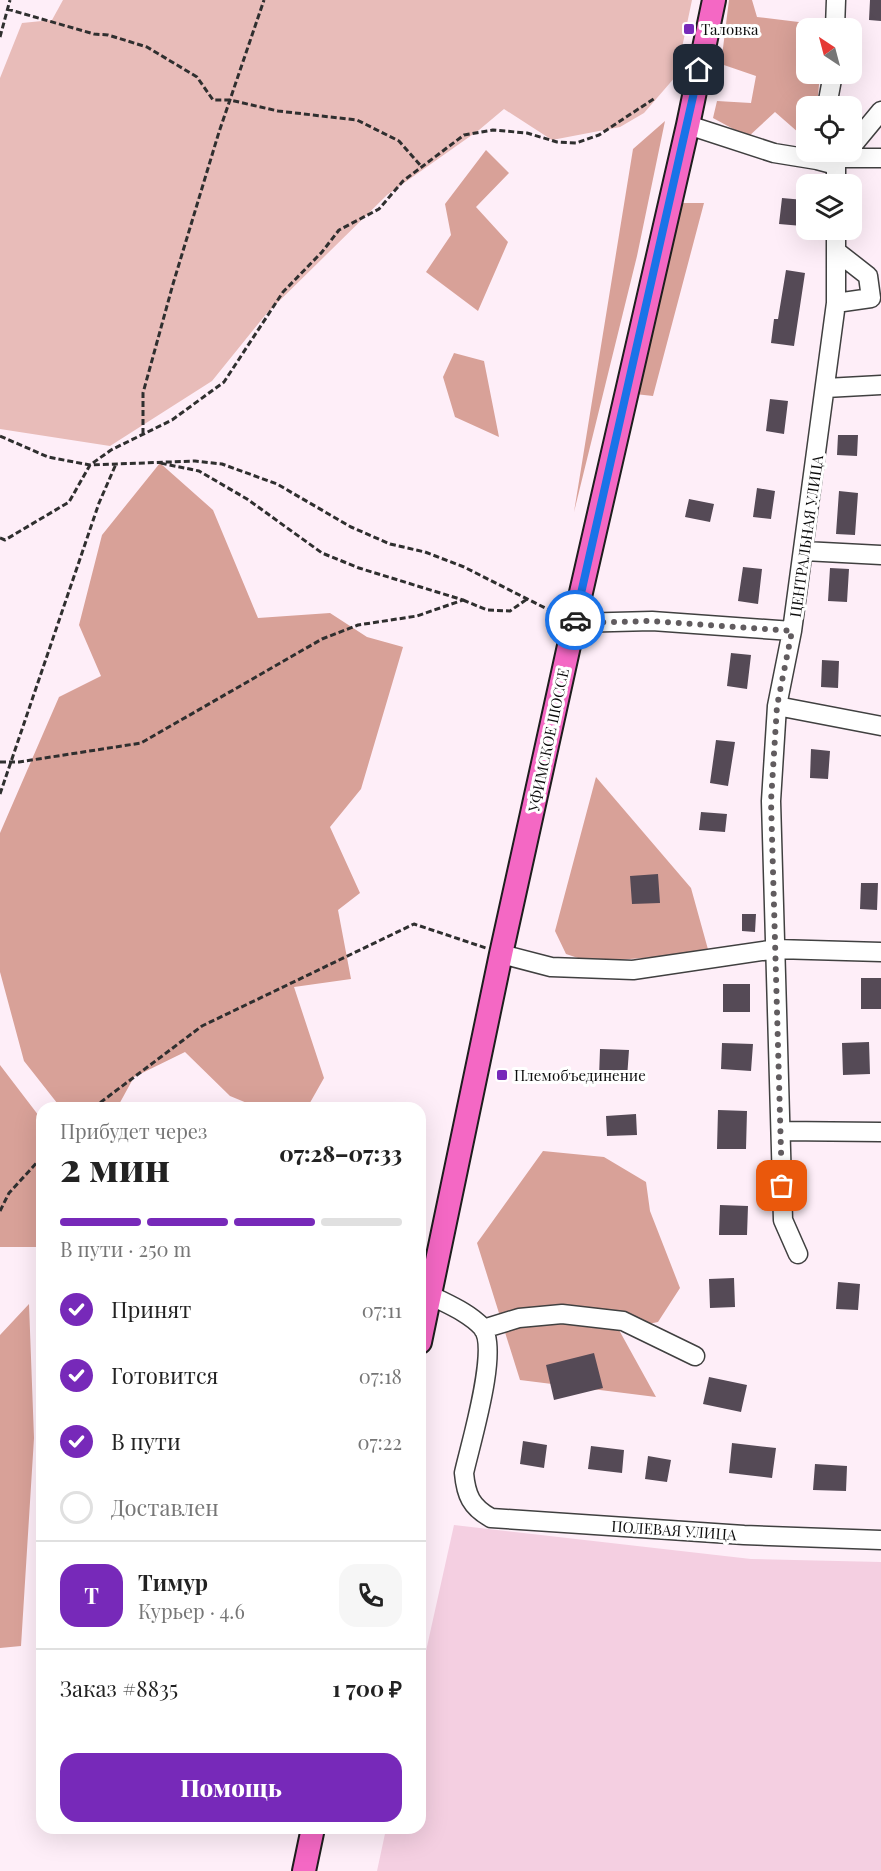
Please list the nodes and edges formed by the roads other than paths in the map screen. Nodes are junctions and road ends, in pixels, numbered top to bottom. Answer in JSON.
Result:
{"nodes":[{"id":1,"x":714,"y":0,"type":"edge"},
{"id":2,"x":837,"y":0,"type":"edge"},
{"id":3,"x":836,"y":18,"type":"edge"},
{"id":4,"x":881,"y":111,"type":"edge"},
{"id":5,"x":688,"y":125,"type":"junction"},
{"id":6,"x":862,"y":134,"type":"edge"},
{"id":7,"x":796,"y":154,"type":"edge"},
{"id":8,"x":862,"y":156,"type":"edge"},
{"id":9,"x":881,"y":158,"type":"edge"},
{"id":10,"x":836,"y":240,"type":"edge"},
{"id":11,"x":836,"y":250,"type":"junction"},
{"id":12,"x":836,"y":303,"type":"junction"},
{"id":13,"x":881,"y":385,"type":"edge"},
{"id":14,"x":826,"y":388,"type":"junction"},
{"id":15,"x":804,"y":551,"type":"junction"},
{"id":16,"x":881,"y":555,"type":"edge"},
{"id":17,"x":574,"y":623,"type":"junction"},
{"id":18,"x":792,"y":631,"type":"junction"},
{"id":19,"x":777,"y":706,"type":"junction"},
{"id":20,"x":881,"y":726,"type":"edge"},
{"id":21,"x":776,"y":949,"type":"junction"},
{"id":22,"x":881,"y":952,"type":"edge"},
{"id":23,"x":501,"y":954,"type":"junction"},
{"id":24,"x":781,"y":1131,"type":"junction"},
{"id":25,"x":881,"y":1132,"type":"edge"},
{"id":26,"x":798,"y":1254,"type":"dead end"},
{"id":27,"x":430,"y":1295,"type":"junction"},
{"id":28,"x":426,"y":1314,"type":"edge"},
{"id":29,"x":483,"y":1329,"type":"junction"},
{"id":30,"x":695,"y":1356,"type":"dead end"},
{"id":31,"x":881,"y":1540,"type":"edge"},
{"id":32,"x":312,"y":1834,"type":"edge"},
{"id":33,"x":304,"y":1871,"type":"edge"}],
"edges":[{"from":1,"to":5,"type":"main road","name":"УФИМСКОЕ ШОССЕ"},
{"from":2,"to":3,"type":"street"},
{"from":4,"to":6,"type":"street"},
{"from":5,"to":7,"type":"street"},
{"from":5,"to":17,"type":"main road","name":"УФИМСКОЕ ШОССЕ"},
{"from":8,"to":9,"type":"street"},
{"from":10,"to":11,"type":"street","name":"ЦЕНТРАЛЬНАЯ УЛИЦА"},
{"from":11,"to":12,"type":"street","name":"ЦЕНТРАЛЬНАЯ УЛИЦА"},
{"from":11,"to":12,"type":"street"},
{"from":12,"to":14,"type":"street","name":"ЦЕНТРАЛЬНАЯ УЛИЦА"},
{"from":13,"to":14,"type":"street"},
{"from":14,"to":15,"type":"street","name":"ЦЕНТРАЛЬНАЯ УЛИЦА"},
{"from":15,"to":16,"type":"street"},
{"from":15,"to":18,"type":"street","name":"ЦЕНТРАЛЬНАЯ УЛИЦА"},
{"from":17,"to":18,"type":"street"},
{"from":17,"to":23,"type":"main road","name":"УФИМСКОЕ ШОССЕ"},
{"from":18,"to":19,"type":"street","name":"ЦЕНТРАЛЬНАЯ УЛИЦА"},
{"from":19,"to":20,"type":"street"},
{"from":19,"to":21,"type":"street","name":"ЦЕНТРАЛЬНАЯ УЛИЦА"},
{"from":21,"to":22,"type":"street"},
{"from":21,"to":23,"type":"street"},
{"from":21,"to":24,"type":"street","name":"ЦЕНТРАЛЬНАЯ УЛИЦА"},
{"from":23,"to":27,"type":"main road","name":"УФИМСКОЕ ШОССЕ"},
{"from":24,"to":25,"type":"street"},
{"from":24,"to":26,"type":"street","name":"ЦЕНТРАЛЬНАЯ УЛИЦА"},
{"from":27,"to":28,"type":"main road","name":"УФИМСКОЕ ШОССЕ"},
{"from":27,"to":29,"type":"street"},
{"from":29,"to":30,"type":"street"},
{"from":29,"to":31,"type":"street","name":"ПОЛЕВАЯ УЛИЦА"},
{"from":32,"to":33,"type":"main road"}]}
